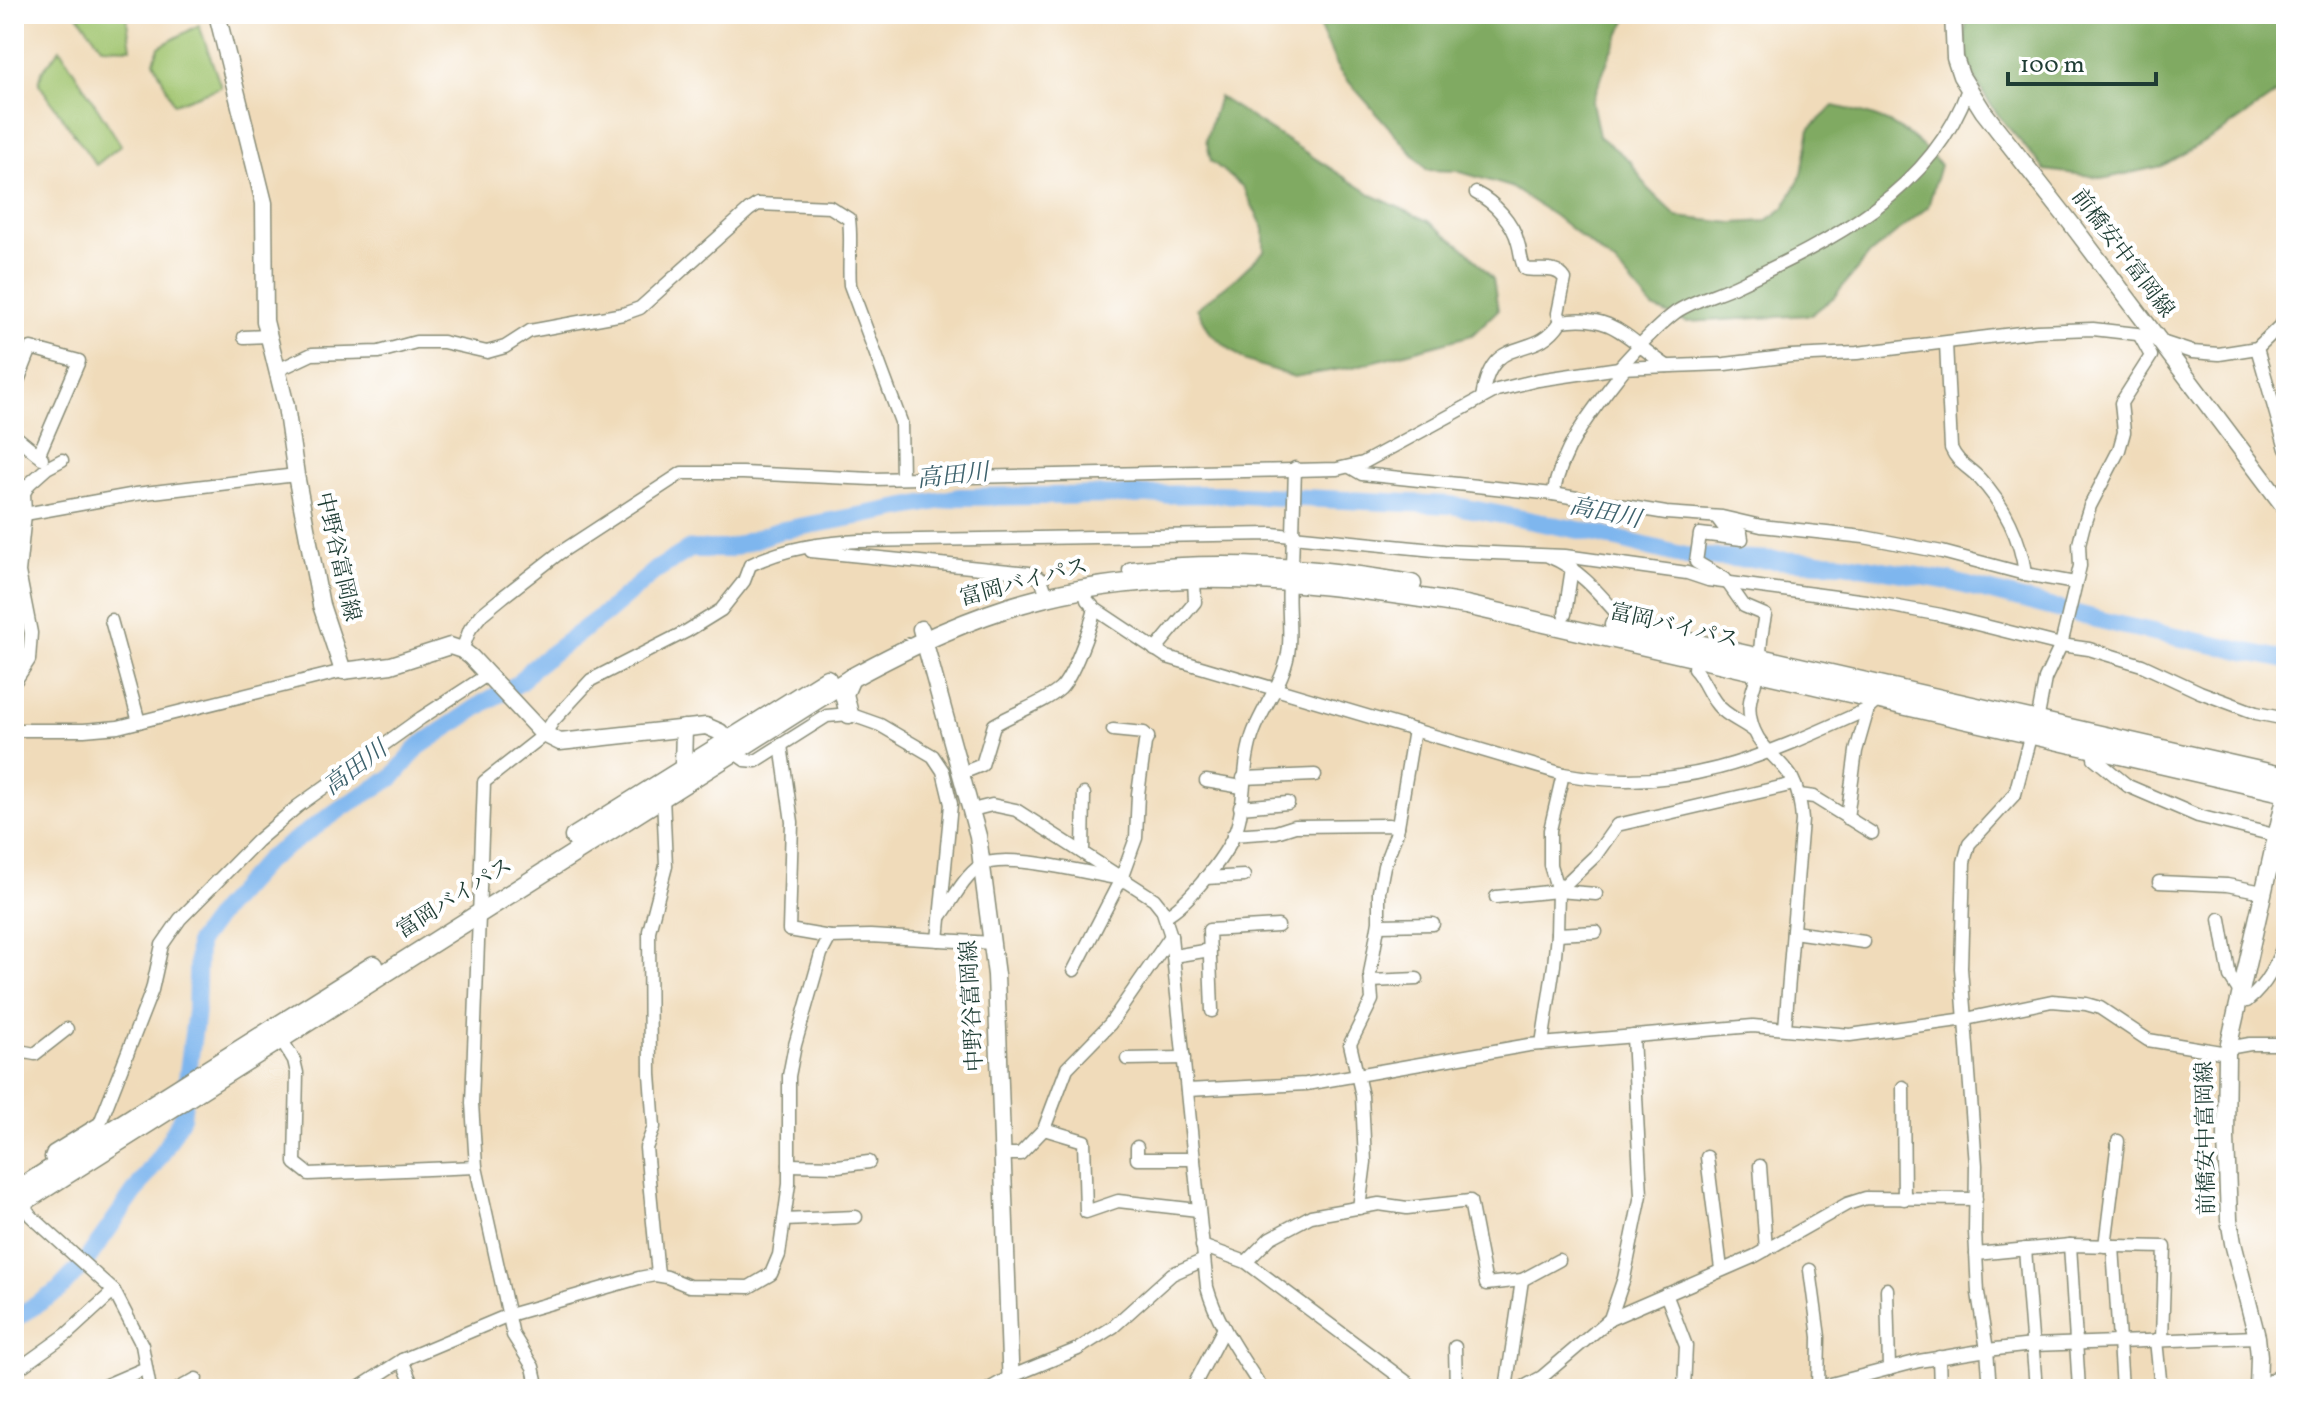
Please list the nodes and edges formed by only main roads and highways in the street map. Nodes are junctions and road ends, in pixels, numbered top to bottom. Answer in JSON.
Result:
{"nodes":[{"id":1,"x":217,"y":14,"type":"edge"},
{"id":2,"x":1953,"y":14,"type":"edge"},
{"id":3,"x":2286,"y":509,"type":"edge"},
{"id":4,"x":1290,"y":574,"type":"junction"},
{"id":5,"x":923,"y":634,"type":"junction"},
{"id":6,"x":1758,"y":664,"type":"junction"},
{"id":7,"x":851,"y":678,"type":"junction"},
{"id":8,"x":849,"y":714,"type":"road end"},
{"id":9,"x":2034,"y":727,"type":"junction"},
{"id":10,"x":684,"y":728,"type":"junction"},
{"id":11,"x":731,"y":747,"type":"junction"},
{"id":12,"x":683,"y":767,"type":"junction"},
{"id":13,"x":2286,"y":777,"type":"edge"},
{"id":14,"x":2286,"y":793,"type":"edge"},
{"id":15,"x":2281,"y":837,"type":"edge"},
{"id":16,"x":478,"y":906,"type":"junction"},
{"id":17,"x":62,"y":1168,"type":"junction"},
{"id":18,"x":16,"y":1197,"type":"edge"},
{"id":19,"x":1010,"y":1383,"type":"edge"},
{"id":20,"x":2258,"y":1389,"type":"edge"}],
"edges":[{"from":1,"to":10,"type":"main road","name":"中野谷富岡線"},
{"from":2,"to":3,"type":"main road","name":"前橋安中富岡線"},
{"from":4,"to":5,"type":"highway","name":"富岡バイパス"},
{"from":4,"to":5,"type":"highway","name":"富岡バイパス"},
{"from":4,"to":6,"type":"highway","name":"富岡バイパス"},
{"from":4,"to":6,"type":"highway","name":"富岡バイパス"},
{"from":5,"to":7,"type":"highway","name":"富岡バイパス"},
{"from":5,"to":11,"type":"highway","name":"富岡バイパス"},
{"from":5,"to":19,"type":"main road","name":"中野谷富岡線"},
{"from":6,"to":9,"type":"highway","name":"富岡バイパス"},
{"from":6,"to":9,"type":"highway","name":"富岡バイパス"},
{"from":7,"to":8,"type":"highway"},
{"from":7,"to":11,"type":"highway","name":"富岡バイパス"},
{"from":9,"to":13,"type":"highway","name":"富岡バイパス"},
{"from":9,"to":14,"type":"highway","name":"富岡バイパス"},
{"from":10,"to":11,"type":"main road"},
{"from":10,"to":12,"type":"main road"},
{"from":11,"to":12,"type":"highway","name":"富岡バイパス"},
{"from":11,"to":16,"type":"highway","name":"富岡バイパス"},
{"from":12,"to":16,"type":"highway","name":"富岡バイパス"},
{"from":14,"to":15,"type":"main road","name":"前橋安中富岡線"},
{"from":15,"to":20,"type":"main road","name":"前橋安中富岡線"},
{"from":16,"to":17,"type":"highway","name":"富岡バイパス"},
{"from":16,"to":17,"type":"highway","name":"富岡バイパス"},
{"from":17,"to":18,"type":"highway","name":"富岡バイパス"}]}
